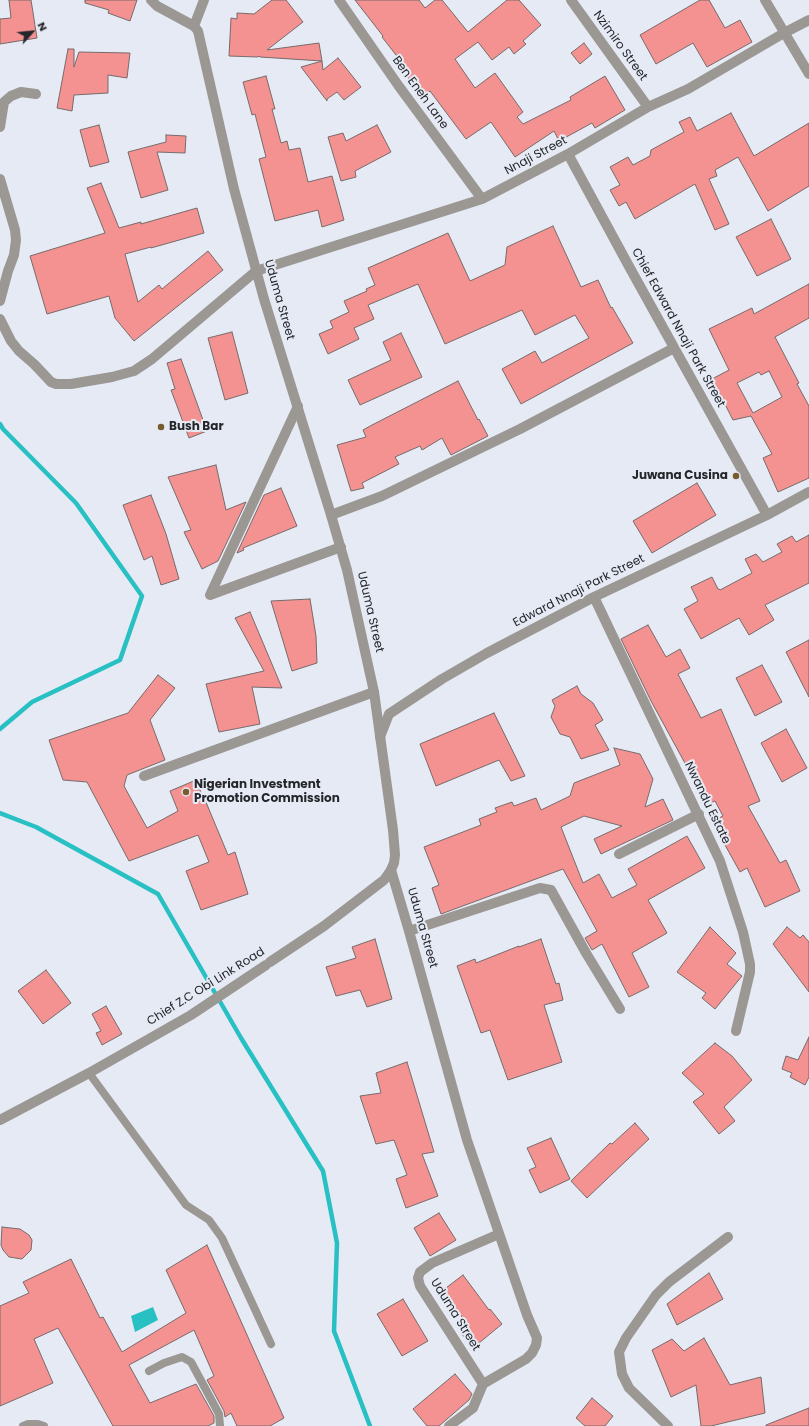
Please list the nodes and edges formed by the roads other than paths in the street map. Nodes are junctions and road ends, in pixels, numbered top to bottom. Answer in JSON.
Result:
{"nodes":[{"id":1,"x":151,"y":0,"type":"edge"},
{"id":2,"x":204,"y":0,"type":"edge"},
{"id":3,"x":340,"y":0,"type":"edge"},
{"id":4,"x":571,"y":0,"type":"edge"},
{"id":5,"x":765,"y":0,"type":"edge"},
{"id":6,"x":809,"y":20,"type":"edge"},
{"id":7,"x":194,"y":26,"type":"junction"},
{"id":8,"x":784,"y":32,"type":"junction"},
{"id":9,"x":809,"y":74,"type":"edge"},
{"id":10,"x":36,"y":94,"type":"dead end"},
{"id":11,"x":648,"y":107,"type":"junction"},
{"id":12,"x":0,"y":127,"type":"edge"},
{"id":13,"x":568,"y":154,"type":"junction"},
{"id":14,"x":0,"y":179,"type":"edge"},
{"id":15,"x":482,"y":199,"type":"junction"},
{"id":16,"x":256,"y":271,"type":"junction"},
{"id":17,"x":0,"y":302,"type":"edge"},
{"id":18,"x":0,"y":318,"type":"edge"},
{"id":19,"x":674,"y":348,"type":"junction"},
{"id":20,"x":298,"y":406,"type":"junction"},
{"id":21,"x":809,"y":492,"type":"edge"},
{"id":22,"x":331,"y":515,"type":"junction"},
{"id":23,"x":767,"y":515,"type":"junction"},
{"id":24,"x":341,"y":548,"type":"junction"},
{"id":25,"x":594,"y":597,"type":"junction"},
{"id":26,"x":374,"y":692,"type":"junction"},
{"id":27,"x":380,"y":737,"type":"junction"},
{"id":28,"x":144,"y":776,"type":"dead end"},
{"id":29,"x":699,"y":814,"type":"junction"},
{"id":30,"x":620,"y":854,"type":"dead end"},
{"id":31,"x":391,"y":870,"type":"junction"},
{"id":32,"x":409,"y":931,"type":"junction"},
{"id":33,"x":620,"y":1009,"type":"dead end"},
{"id":34,"x":736,"y":1031,"type":"dead end"},
{"id":35,"x":88,"y":1073,"type":"junction"},
{"id":36,"x":0,"y":1120,"type":"edge"},
{"id":37,"x":499,"y":1234,"type":"junction"},
{"id":38,"x":728,"y":1237,"type":"dead end"},
{"id":39,"x":270,"y":1344,"type":"dead end"},
{"id":40,"x":148,"y":1371,"type":"dead end"},
{"id":41,"x":483,"y":1384,"type":"junction"},
{"id":42,"x":23,"y":1426,"type":"edge"},
{"id":43,"x":44,"y":1426,"type":"edge"},
{"id":44,"x":220,"y":1426,"type":"edge"},
{"id":45,"x":449,"y":1426,"type":"edge"},
{"id":46,"x":668,"y":1426,"type":"edge"}],
"edges":[{"from":1,"to":7,"type":"street"},
{"from":2,"to":7,"type":"street"},
{"from":3,"to":15,"type":"street","name":"Ben Eneh Lane"},
{"from":4,"to":11,"type":"street","name":"Nzimiro Street"},
{"from":5,"to":8,"type":"street"},
{"from":6,"to":8,"type":"street","name":"Nnaji Street"},
{"from":7,"to":16,"type":"street","name":"Uduma Street"},
{"from":8,"to":9,"type":"street"},
{"from":8,"to":11,"type":"street","name":"Nnaji Street"},
{"from":10,"to":12,"type":"street"},
{"from":11,"to":13,"type":"street","name":"Nnaji Street"},
{"from":13,"to":15,"type":"street","name":"Nnaji Street"},
{"from":13,"to":19,"type":"street","name":"Chief Edward Nnaji Park Street"},
{"from":14,"to":17,"type":"street"},
{"from":15,"to":16,"type":"street","name":"Nnaji Street"},
{"from":16,"to":18,"type":"street"},
{"from":16,"to":20,"type":"street","name":"Uduma Street"},
{"from":19,"to":22,"type":"street"},
{"from":19,"to":23,"type":"street","name":"Chief Edward Nnaji Park Street"},
{"from":20,"to":22,"type":"street","name":"Uduma Street"},
{"from":20,"to":24,"type":"street"},
{"from":21,"to":23,"type":"street","name":"Edward Nnaji Park Street"},
{"from":22,"to":24,"type":"street","name":"Uduma Street"},
{"from":23,"to":25,"type":"street","name":"Edward Nnaji Park Street"},
{"from":24,"to":26,"type":"street","name":"Uduma Street"},
{"from":25,"to":27,"type":"street","name":"Edward Nnaji Park Street"},
{"from":25,"to":29,"type":"street","name":"Nwandu Estate"},
{"from":26,"to":27,"type":"street","name":"Uduma Street"},
{"from":26,"to":28,"type":"street"},
{"from":27,"to":31,"type":"street","name":"Uduma Street"},
{"from":29,"to":30,"type":"street"},
{"from":29,"to":34,"type":"street","name":"Nwandu Estate"},
{"from":31,"to":32,"type":"street","name":"Uduma Street"},
{"from":31,"to":35,"type":"street","name":"Chief Z.C Obi Link Road"},
{"from":32,"to":33,"type":"street"},
{"from":32,"to":37,"type":"street","name":"Uduma Street"},
{"from":35,"to":36,"type":"street","name":"Chief Z.C Obi Link Road"},
{"from":35,"to":39,"type":"lane"},
{"from":37,"to":41,"type":"street","name":"Uduma Street"},
{"from":37,"to":41,"type":"street","name":"Uduma Street"},
{"from":38,"to":46,"type":"street"},
{"from":40,"to":44,"type":"lane"},
{"from":41,"to":45,"type":"street"},
{"from":42,"to":43,"type":"lane"}]}
